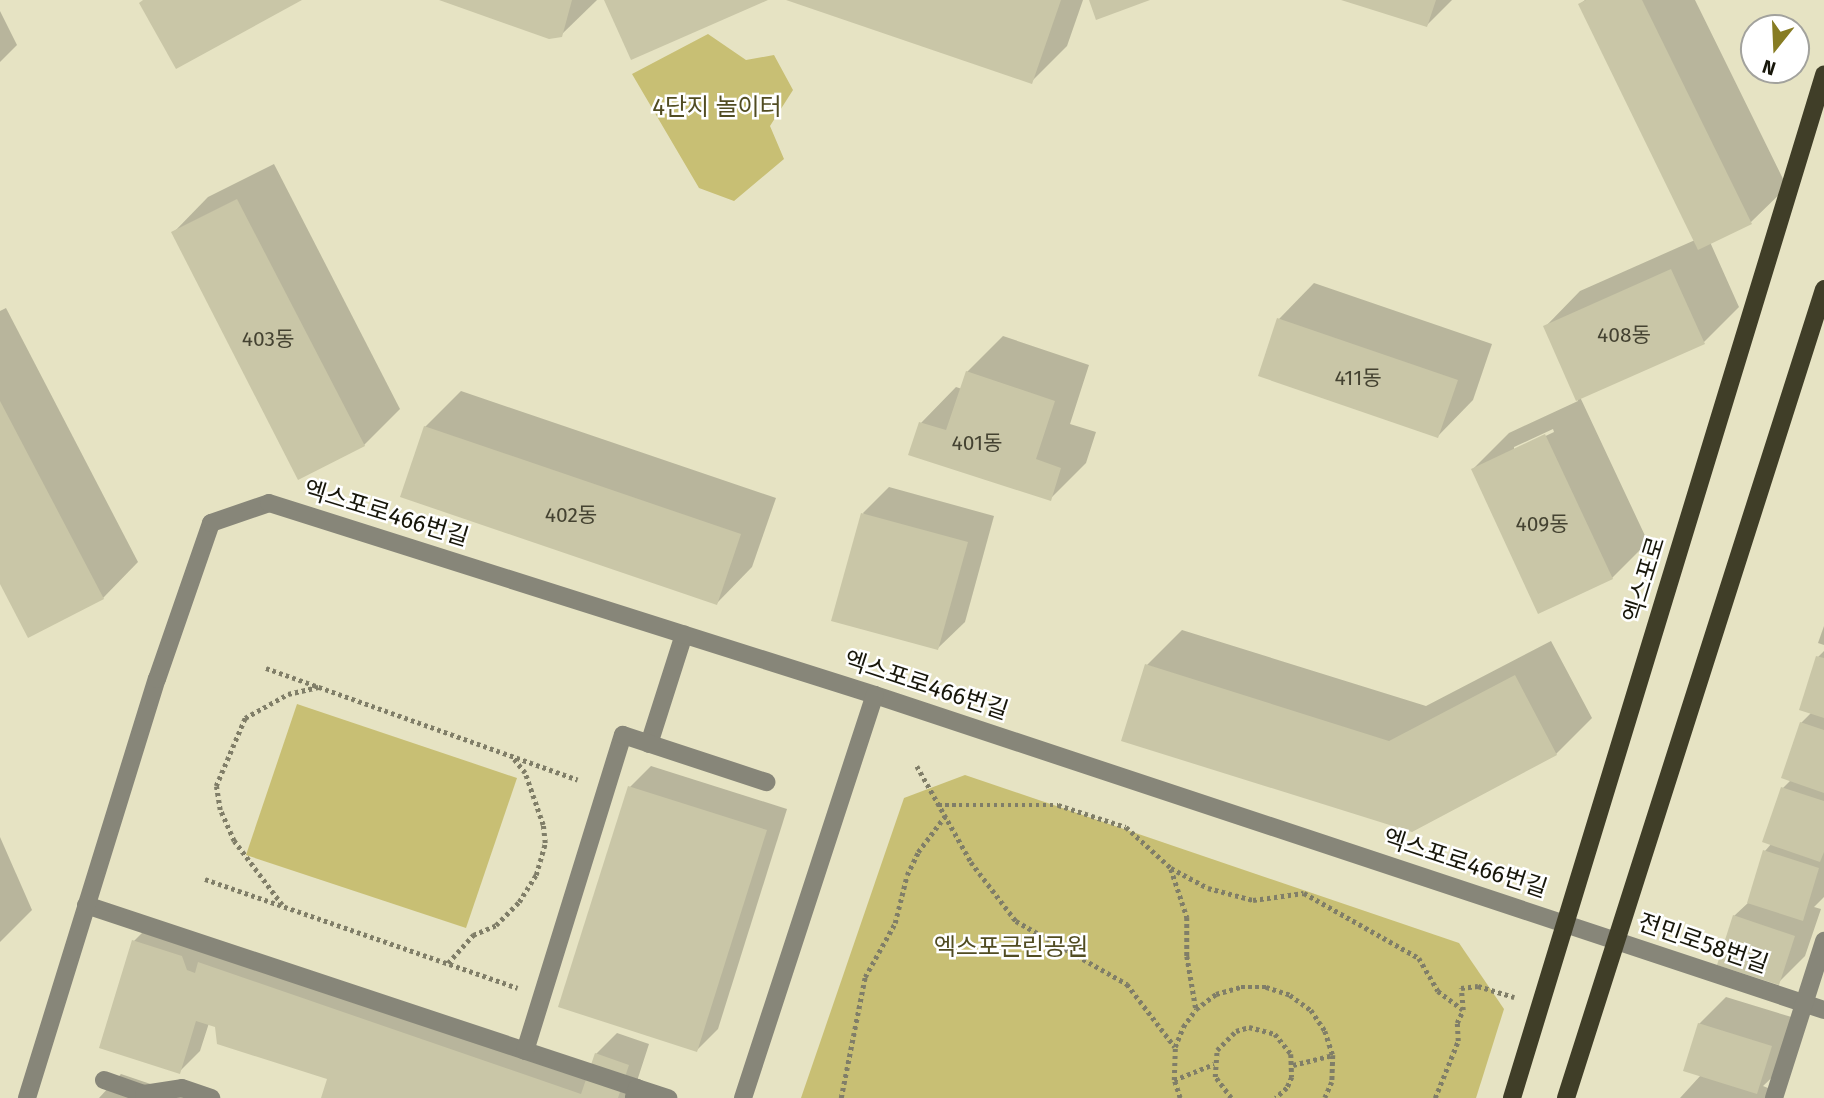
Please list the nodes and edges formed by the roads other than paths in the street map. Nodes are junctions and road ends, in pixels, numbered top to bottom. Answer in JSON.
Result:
{"nodes":[{"id":1,"x":1824,"y":75,"type":"edge"},
{"id":2,"x":1819,"y":107,"type":"edge"},
{"id":3,"x":1824,"y":289,"type":"edge"},
{"id":4,"x":684,"y":634,"type":"junction"},
{"id":5,"x":875,"y":695,"type":"junction"},
{"id":6,"x":649,"y":744,"type":"junction"},
{"id":7,"x":766,"y":782,"type":"dead end"},
{"id":8,"x":86,"y":905,"type":"junction"},
{"id":9,"x":1566,"y":923,"type":"junction"},
{"id":10,"x":1615,"y":940,"type":"junction"},
{"id":11,"x":1824,"y":941,"type":"edge"},
{"id":12,"x":1804,"y":1003,"type":"junction"},
{"id":13,"x":1824,"y":1010,"type":"edge"},
{"id":14,"x":525,"y":1051,"type":"junction"},
{"id":15,"x":104,"y":1080,"type":"dead end"},
{"id":16,"x":636,"y":1093,"type":"edge"},
{"id":17,"x":27,"y":1098,"type":"edge"},
{"id":18,"x":211,"y":1098,"type":"edge"},
{"id":19,"x":668,"y":1098,"type":"edge"},
{"id":20,"x":743,"y":1098,"type":"edge"},
{"id":21,"x":1511,"y":1098,"type":"edge"},
{"id":22,"x":1566,"y":1098,"type":"edge"},
{"id":23,"x":1774,"y":1098,"type":"edge"}],
"edges":[{"from":1,"to":2,"type":"main road","name":"엑스포로"},
{"from":2,"to":9,"type":"main road","name":"엑스포로"},
{"from":3,"to":10,"type":"main road"},
{"from":4,"to":5,"type":"street","name":"엑스포로466번길"},
{"from":4,"to":6,"type":"street"},
{"from":4,"to":8,"type":"street","name":"엑스포로466번길"},
{"from":5,"to":9,"type":"street","name":"엑스포로466번길"},
{"from":5,"to":20,"type":"street"},
{"from":6,"to":7,"type":"street"},
{"from":6,"to":14,"type":"street"},
{"from":8,"to":14,"type":"street"},
{"from":8,"to":17,"type":"street"},
{"from":9,"to":10,"type":"street","name":"전민로58번길"},
{"from":9,"to":21,"type":"main road","name":"엑스포로"},
{"from":10,"to":12,"type":"street","name":"전민로58번길"},
{"from":10,"to":22,"type":"main road"},
{"from":11,"to":12,"type":"street"},
{"from":12,"to":13,"type":"street","name":"전민로58번길"},
{"from":12,"to":23,"type":"street"},
{"from":14,"to":16,"type":"street"},
{"from":15,"to":18,"type":"street"},
{"from":16,"to":19,"type":"street"}]}
